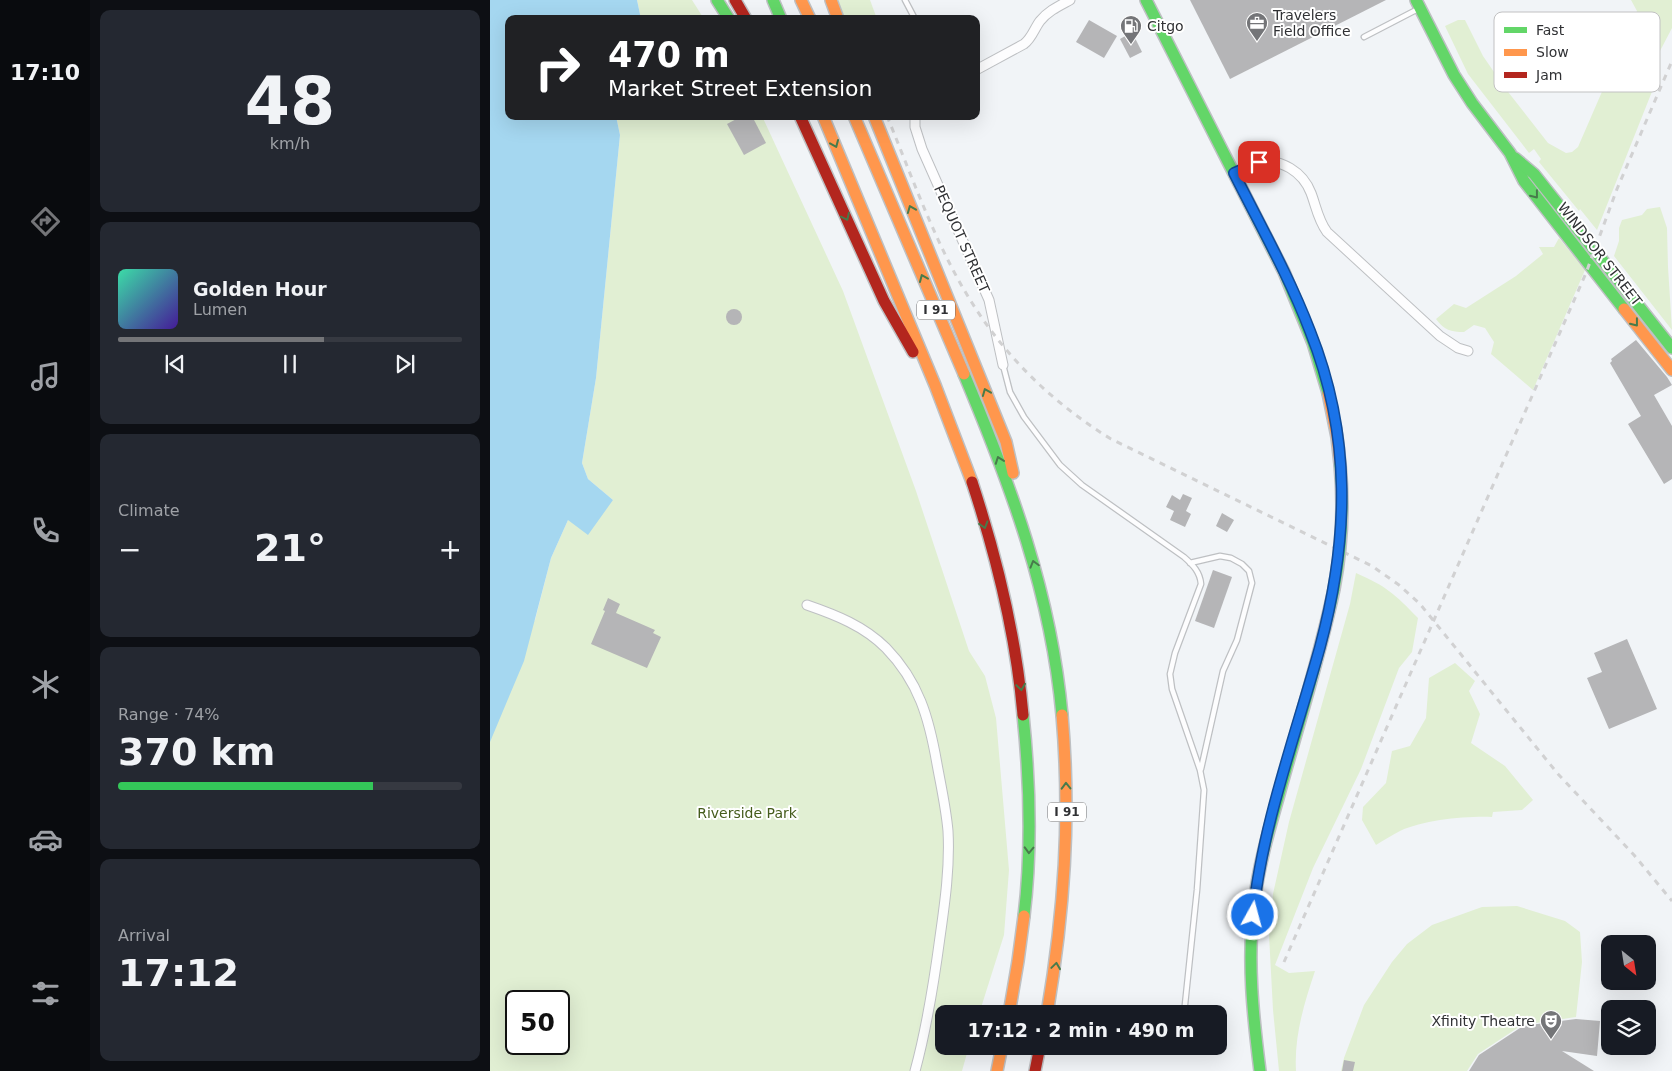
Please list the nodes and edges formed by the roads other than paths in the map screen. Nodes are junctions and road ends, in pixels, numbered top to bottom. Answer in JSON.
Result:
{"nodes":[{"id":1,"x":717,"y":0,"type":"edge"},
{"id":2,"x":736,"y":0,"type":"edge"},
{"id":3,"x":773,"y":0,"type":"edge"},
{"id":4,"x":801,"y":0,"type":"edge"},
{"id":5,"x":830,"y":0,"type":"edge"},
{"id":6,"x":905,"y":0,"type":"edge"},
{"id":7,"x":1070,"y":0,"type":"edge"},
{"id":8,"x":1146,"y":0,"type":"edge"},
{"id":9,"x":1418,"y":4,"type":"edge"},
{"id":10,"x":726,"y":15,"type":"edge"},
{"id":11,"x":744,"y":15,"type":"edge"},
{"id":12,"x":780,"y":15,"type":"edge"},
{"id":13,"x":808,"y":15,"type":"edge"},
{"id":14,"x":836,"y":15,"type":"edge"},
{"id":15,"x":913,"y":15,"type":"edge"},
{"id":16,"x":1364,"y":37,"type":"dead end"},
{"id":17,"x":980,"y":68,"type":"edge"},
{"id":18,"x":792,"y":120,"type":"edge"},
{"id":19,"x":802,"y":120,"type":"edge"},
{"id":20,"x":825,"y":120,"type":"edge"},
{"id":21,"x":856,"y":120,"type":"edge"},
{"id":22,"x":876,"y":120,"type":"edge"},
{"id":23,"x":916,"y":120,"type":"edge"},
{"id":24,"x":1510,"y":153,"type":"junction"},
{"id":25,"x":825,"y":173,"type":"junction"},
{"id":26,"x":1234,"y":173,"type":"junction"},
{"id":27,"x":1632,"y":297,"type":"junction"},
{"id":28,"x":1621,"y":306,"type":"junction"},
{"id":29,"x":1672,"y":348,"type":"edge"},
{"id":30,"x":1468,"y":351,"type":"dead end"},
{"id":31,"x":1003,"y":365,"type":"joint"},
{"id":32,"x":1672,"y":370,"type":"edge"},
{"id":33,"x":933,"y":380,"type":"junction"},
{"id":34,"x":1016,"y":506,"type":"junction"},
{"id":35,"x":1190,"y":563,"type":"junction"},
{"id":36,"x":807,"y":605,"type":"dead end"},
{"id":37,"x":1200,"y":770,"type":"junction"},
{"id":38,"x":1010,"y":1005,"type":"edge"},
{"id":39,"x":1049,"y":1005,"type":"edge"},
{"id":40,"x":1185,"y":1005,"type":"edge"},
{"id":41,"x":1000,"y":1055,"type":"edge"},
{"id":42,"x":1038,"y":1055,"type":"edge"},
{"id":43,"x":915,"y":1071,"type":"edge"},
{"id":44,"x":997,"y":1071,"type":"edge"},
{"id":45,"x":1035,"y":1071,"type":"edge"},
{"id":46,"x":1260,"y":1071,"type":"edge"}],
"edges":[{"from":1,"to":10,"type":"main road"},
{"from":2,"to":11,"type":"main road"},
{"from":3,"to":12,"type":"main road"},
{"from":4,"to":13,"type":"main road"},
{"from":5,"to":14,"type":"main road"},
{"from":6,"to":15,"type":"lane"},
{"from":7,"to":17,"type":"street"},
{"from":8,"to":26,"type":"main road"},
{"from":9,"to":16,"type":"lane"},
{"from":9,"to":24,"type":"main road","name":"WINDSOR STREET"},
{"from":18,"to":25,"type":"main road"},
{"from":19,"to":25,"type":"main road"},
{"from":20,"to":33,"type":"main road","number":"I 91","one_way":true},
{"from":34,"to":21,"type":"main road","number":"I 91","one_way":true},
{"from":34,"to":22,"type":"main road","one_way":true},
{"from":23,"to":31,"type":"street","name":"PEQUOT STREET"},
{"from":24,"to":27,"type":"main road","name":"WINDSOR STREET"},
{"from":24,"to":28,"type":"main road","name":"WINDSOR STREET","one_way":true},
{"from":25,"to":33,"type":"main road","one_way":true},
{"from":26,"to":30,"type":"street"},
{"from":26,"to":46,"type":"main road","bridge":true},
{"from":27,"to":28,"type":"main road"},
{"from":27,"to":29,"type":"main road","name":"WINDSOR STREET"},
{"from":28,"to":32,"type":"main road","name":"WINDSOR STREET","one_way":true},
{"from":31,"to":35,"type":"lane"},
{"from":33,"to":38,"type":"main road","number":"I 91","one_way":true},
{"from":39,"to":34,"type":"main road","number":"I 91","one_way":true},
{"from":35,"to":37,"type":"lane"},
{"from":35,"to":37,"type":"lane"},
{"from":36,"to":43,"type":"street"},
{"from":37,"to":40,"type":"lane"},
{"from":41,"to":44,"type":"main road"},
{"from":42,"to":45,"type":"main road"}]}
